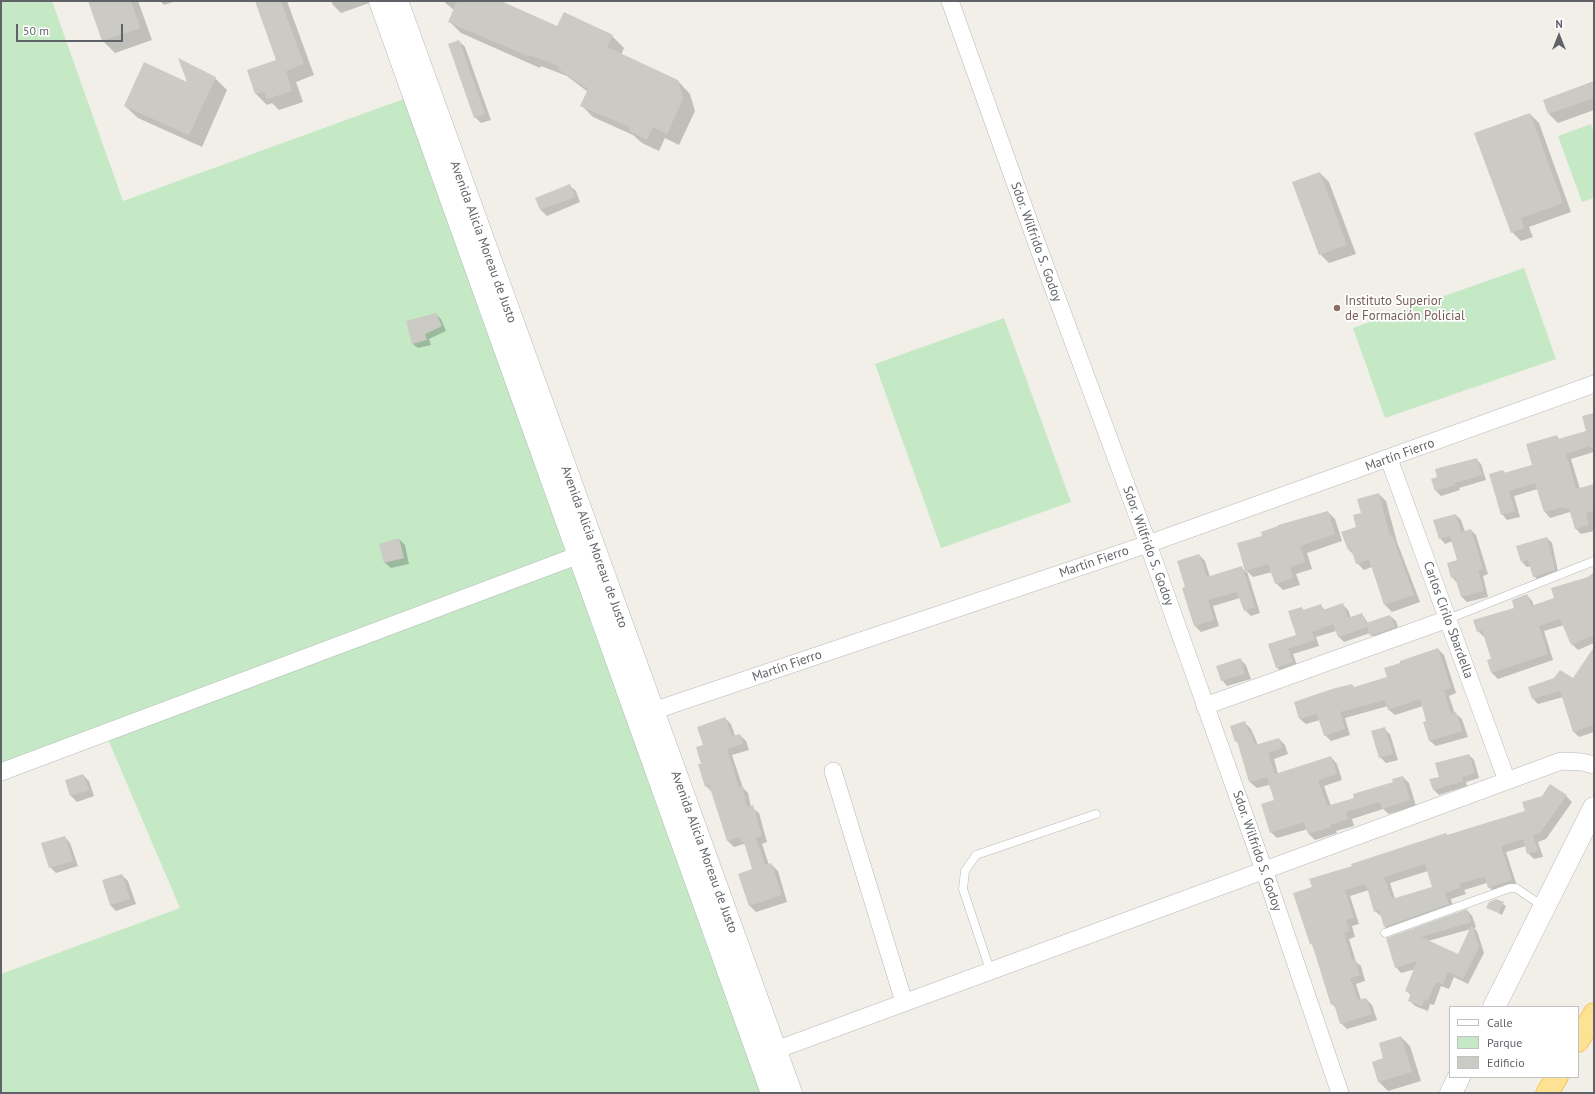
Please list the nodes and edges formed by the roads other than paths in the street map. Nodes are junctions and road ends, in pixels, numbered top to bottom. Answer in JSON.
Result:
{"nodes":[{"id":1,"x":380,"y":1,"type":"edge"},
{"id":2,"x":396,"y":1,"type":"edge"},
{"id":3,"x":950,"y":1,"type":"edge"},
{"id":4,"x":1594,"y":384,"type":"edge"},
{"id":5,"x":1389,"y":459,"type":"junction"},
{"id":6,"x":1148,"y":544,"type":"junction"},
{"id":7,"x":579,"y":556,"type":"junction"},
{"id":8,"x":1594,"y":561,"type":"edge"},
{"id":9,"x":1448,"y":619,"type":"junction"},
{"id":10,"x":1205,"y":706,"type":"junction"},
{"id":11,"x":645,"y":715,"type":"junction"},
{"id":12,"x":1594,"y":764,"type":"edge"},
{"id":13,"x":832,"y":771,"type":"dead end"},
{"id":14,"x":1,"y":772,"type":"edge"},
{"id":15,"x":1507,"y":781,"type":"junction"},
{"id":16,"x":1594,"y":808,"type":"edge"},
{"id":17,"x":1096,"y":814,"type":"dead end"},
{"id":18,"x":1264,"y":870,"type":"junction"},
{"id":19,"x":1545,"y":907,"type":"junction"},
{"id":20,"x":1385,"y":933,"type":"dead end"},
{"id":21,"x":990,"y":970,"type":"junction"},
{"id":22,"x":904,"y":1002,"type":"junction"},
{"id":23,"x":1495,"y":1006,"type":"edge"},
{"id":24,"x":1594,"y":1014,"type":"edge"},
{"id":25,"x":1579,"y":1039,"type":"edge"},
{"id":26,"x":767,"y":1053,"type":"junction"},
{"id":27,"x":1458,"y":1078,"type":"edge"},
{"id":28,"x":1555,"y":1078,"type":"edge"},
{"id":29,"x":772,"y":1093,"type":"edge"},
{"id":30,"x":791,"y":1093,"type":"edge"},
{"id":31,"x":1340,"y":1093,"type":"edge"},
{"id":32,"x":1451,"y":1093,"type":"edge"},
{"id":33,"x":1547,"y":1093,"type":"edge"}],
"edges":[{"from":1,"to":7,"type":"main road","name":"Avenida Alicia Moreau de Justo"},
{"from":2,"to":11,"type":"main road","name":"Avenida Alicia Moreau de Justo"},
{"from":3,"to":6,"type":"street","name":"Sdor. Wilfrido S. Godoy"},
{"from":4,"to":5,"type":"street","name":"Martín Fierro"},
{"from":5,"to":6,"type":"street","name":"Martín Fierro"},
{"from":5,"to":9,"type":"street","name":"Carlos Cirilo Sbardella"},
{"from":6,"to":10,"type":"street","name":"Sdor. Wilfrido S. Godoy"},
{"from":6,"to":11,"type":"street","name":"Martín Fierro"},
{"from":7,"to":11,"type":"main road","name":"Avenida Alicia Moreau de Justo"},
{"from":7,"to":14,"type":"street"},
{"from":8,"to":9,"type":"lane"},
{"from":9,"to":10,"type":"street"},
{"from":9,"to":15,"type":"street","name":"Carlos Cirilo Sbardella"},
{"from":10,"to":18,"type":"street","name":"Sdor. Wilfrido S. Godoy"},
{"from":11,"to":26,"type":"main road","name":"Avenida Alicia Moreau de Justo"},
{"from":12,"to":15,"type":"street"},
{"from":13,"to":22,"type":"street"},
{"from":15,"to":18,"type":"street"},
{"from":16,"to":19,"type":"main road"},
{"from":17,"to":21,"type":"lane"},
{"from":18,"to":21,"type":"street"},
{"from":18,"to":31,"type":"street","name":"Sdor. Wilfrido S. Godoy"},
{"from":19,"to":20,"type":"lane"},
{"from":19,"to":23,"type":"main road"},
{"from":21,"to":22,"type":"street"},
{"from":22,"to":26,"type":"street"},
{"from":24,"to":25,"type":"highway"},
{"from":26,"to":29,"type":"main road","name":"Avenida Alicia Moreau de Justo"},
{"from":26,"to":30,"type":"main road","name":"Avenida Alicia Moreau de Justo"},
{"from":27,"to":32,"type":"main road"},
{"from":28,"to":33,"type":"highway"}]}
